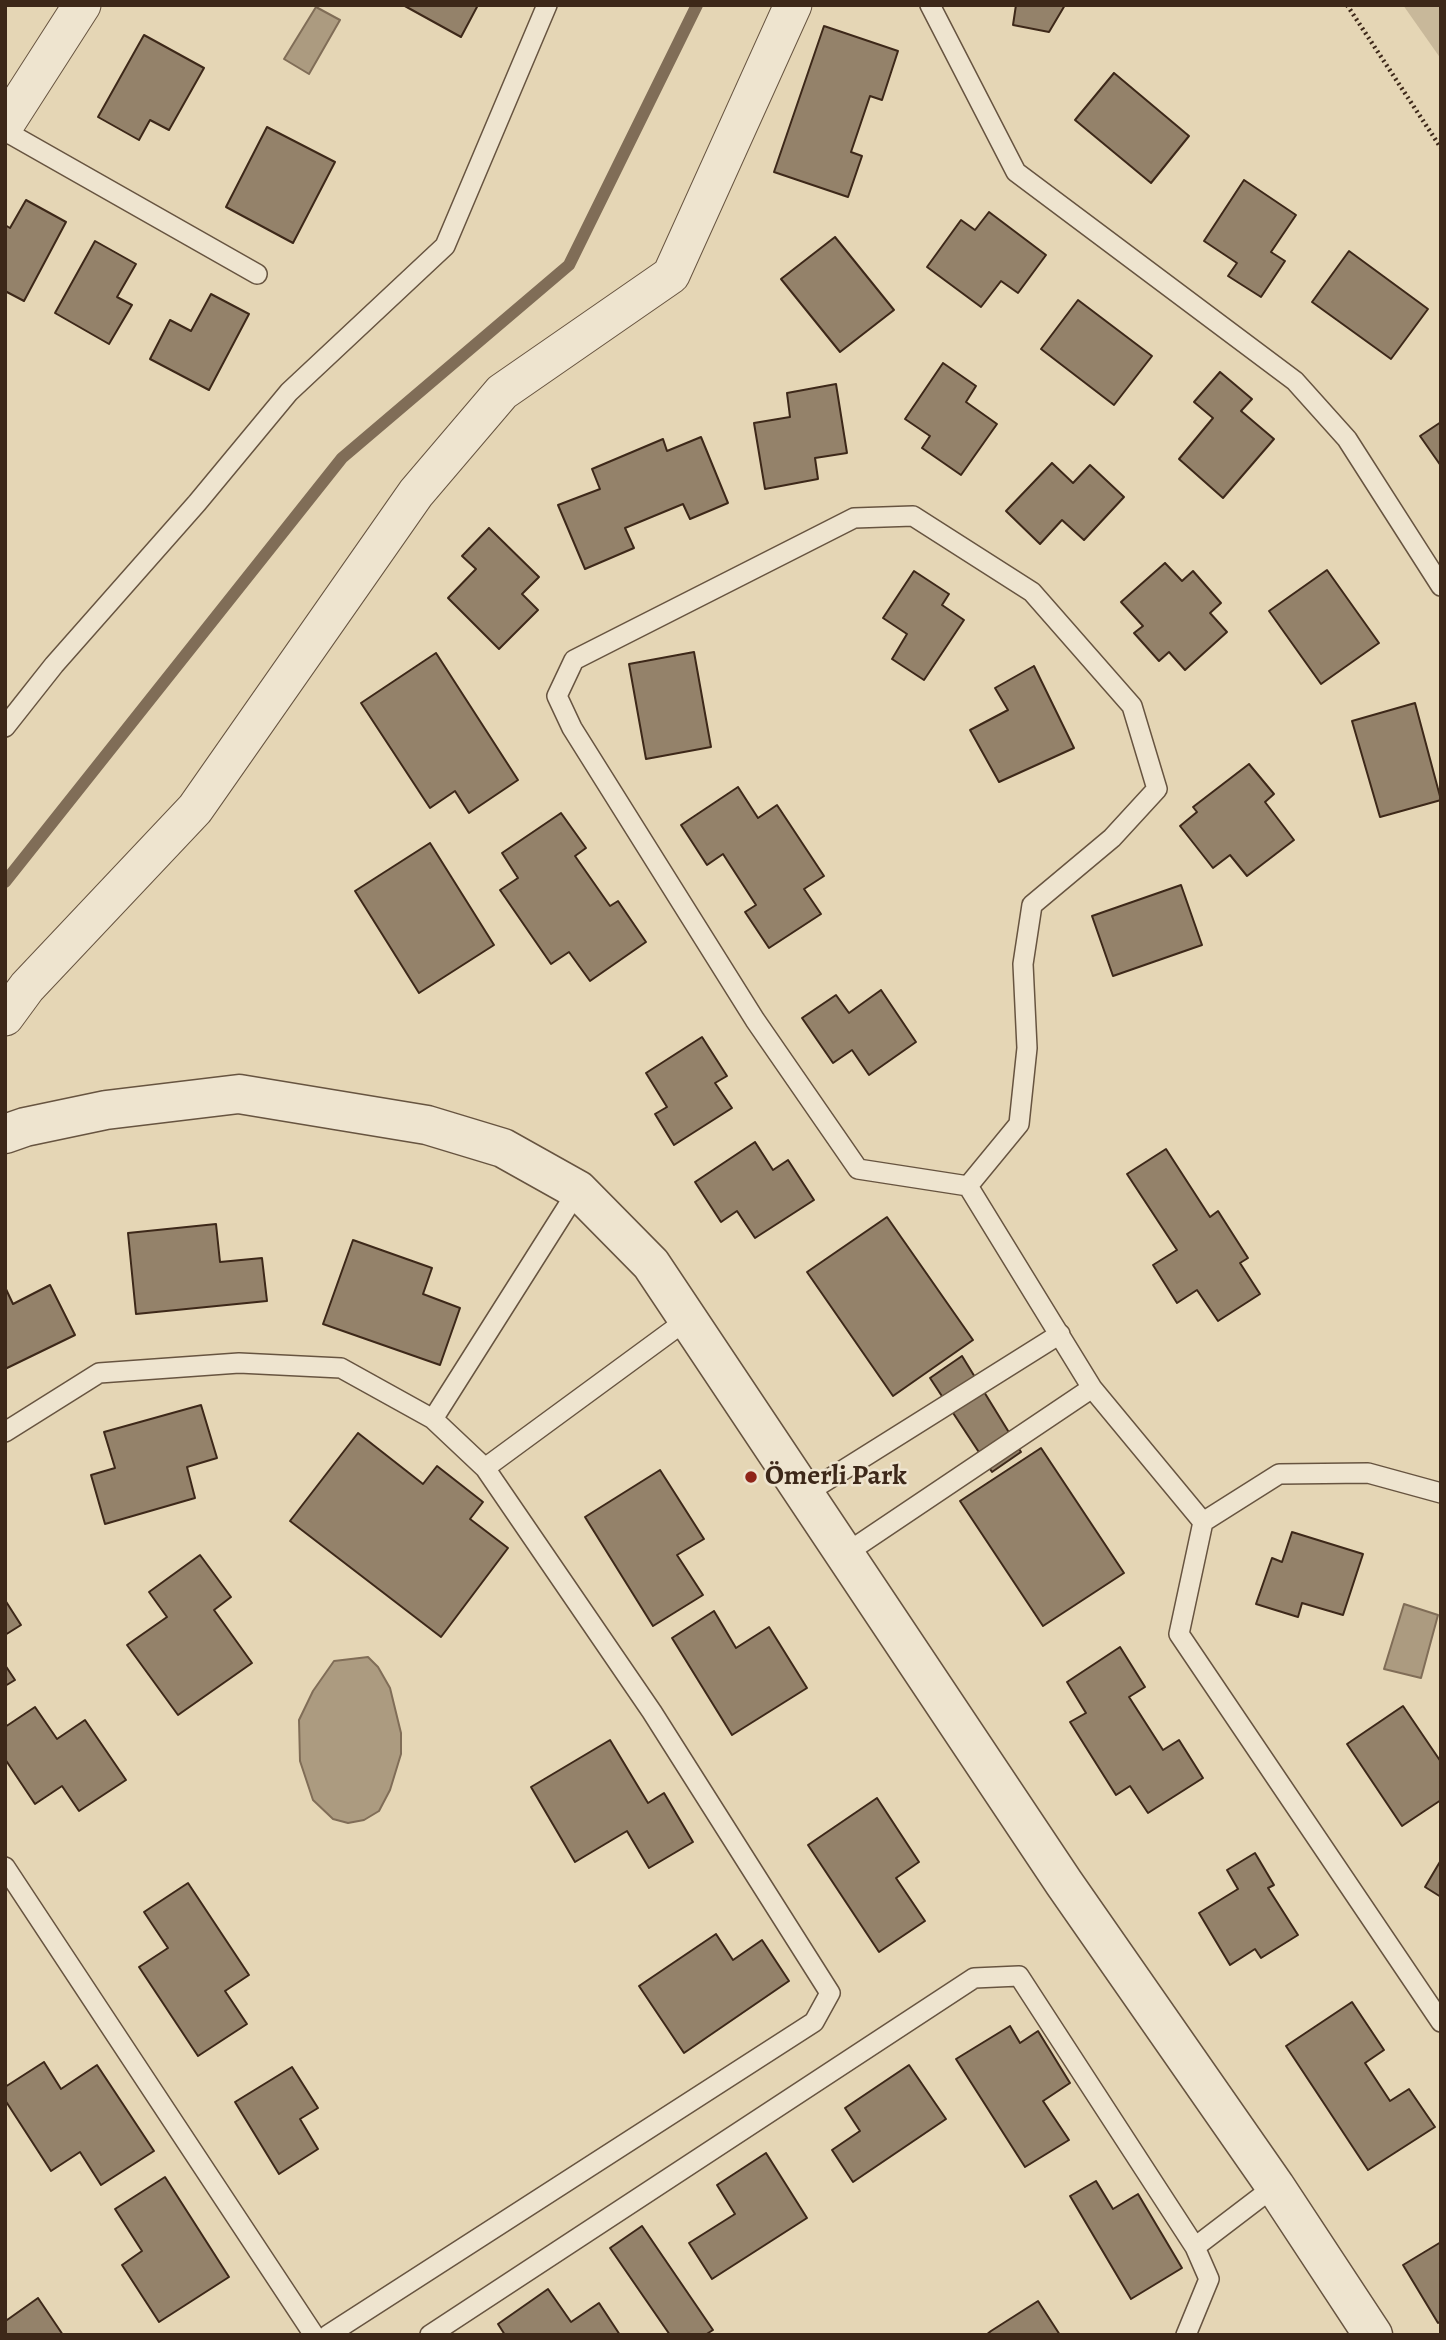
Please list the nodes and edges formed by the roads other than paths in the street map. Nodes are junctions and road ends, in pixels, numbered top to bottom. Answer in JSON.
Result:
{"nodes":[{"id":1,"x":82,"y":5,"type":"edge"},
{"id":2,"x":547,"y":5,"type":"edge"},
{"id":3,"x":793,"y":5,"type":"edge"},
{"id":4,"x":930,"y":5,"type":"edge"},
{"id":5,"x":5,"y":125,"type":"edge"},
{"id":6,"x":5,"y":131,"type":"edge"},
{"id":7,"x":257,"y":274,"type":"dead end"},
{"id":8,"x":1441,"y":586,"type":"edge"},
{"id":9,"x":5,"y":727,"type":"edge"},
{"id":10,"x":5,"y":1017,"type":"edge"},
{"id":11,"x":5,"y":1134,"type":"edge"},
{"id":12,"x":968,"y":1186,"type":"junction"},
{"id":13,"x":578,"y":1190,"type":"junction"},
{"id":14,"x":688,"y":1318,"type":"junction"},
{"id":15,"x":1060,"y":1334,"type":"junction"},
{"id":16,"x":1092,"y":1388,"type":"junction"},
{"id":17,"x":433,"y":1419,"type":"junction"},
{"id":18,"x":5,"y":1432,"type":"edge"},
{"id":19,"x":485,"y":1468,"type":"junction"},
{"id":20,"x":1441,"y":1493,"type":"edge"},
{"id":21,"x":805,"y":1494,"type":"junction"},
{"id":22,"x":1203,"y":1522,"type":"junction"},
{"id":23,"x":845,"y":1554,"type":"junction"},
{"id":24,"x":5,"y":1867,"type":"edge"},
{"id":25,"x":1441,"y":2022,"type":"edge"},
{"id":26,"x":1275,"y":2186,"type":"junction"},
{"id":27,"x":1195,"y":2247,"type":"junction"},
{"id":28,"x":314,"y":2335,"type":"edge"},
{"id":29,"x":328,"y":2335,"type":"edge"},
{"id":30,"x":430,"y":2335,"type":"edge"},
{"id":31,"x":1186,"y":2335,"type":"edge"},
{"id":32,"x":1373,"y":2335,"type":"edge"}],
"edges":[{"from":1,"to":5,"type":"street"},
{"from":2,"to":9,"type":"lane"},
{"from":3,"to":10,"type":"street"},
{"from":4,"to":8,"type":"lane"},
{"from":6,"to":7,"type":"lane"},
{"from":11,"to":13,"type":"street"},
{"from":12,"to":12,"type":"lane"},
{"from":12,"to":15,"type":"lane"},
{"from":13,"to":14,"type":"street"},
{"from":13,"to":17,"type":"lane"},
{"from":14,"to":19,"type":"lane"},
{"from":14,"to":21,"type":"street"},
{"from":15,"to":16,"type":"lane"},
{"from":15,"to":21,"type":"lane"},
{"from":16,"to":22,"type":"lane"},
{"from":16,"to":23,"type":"lane"},
{"from":17,"to":18,"type":"lane"},
{"from":17,"to":19,"type":"lane"},
{"from":19,"to":29,"type":"lane"},
{"from":20,"to":22,"type":"lane"},
{"from":21,"to":23,"type":"street"},
{"from":22,"to":25,"type":"lane"},
{"from":23,"to":26,"type":"street"},
{"from":24,"to":28,"type":"lane"},
{"from":26,"to":27,"type":"lane"},
{"from":26,"to":32,"type":"street"},
{"from":27,"to":30,"type":"lane"},
{"from":27,"to":31,"type":"lane"}]}
